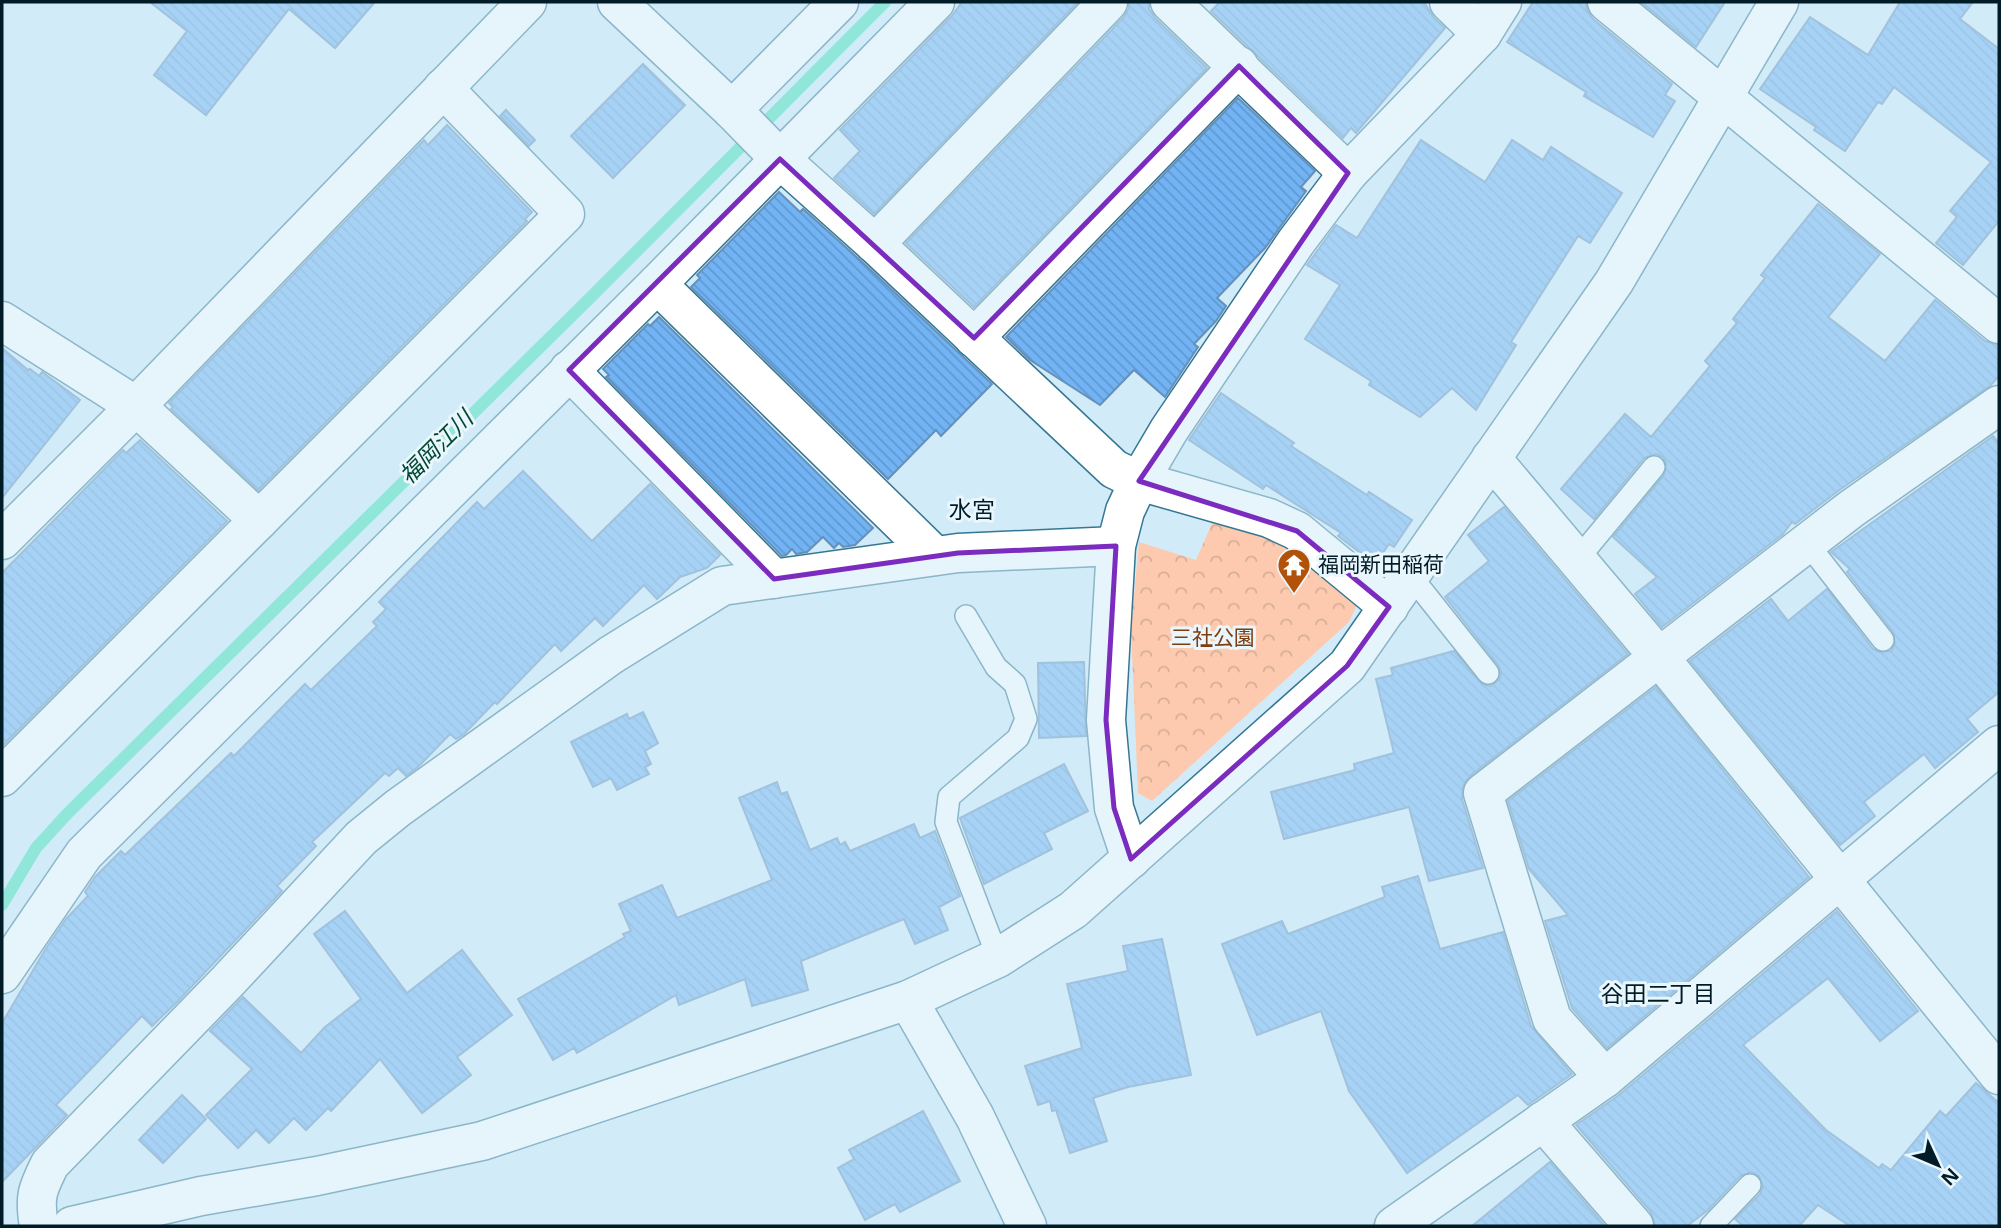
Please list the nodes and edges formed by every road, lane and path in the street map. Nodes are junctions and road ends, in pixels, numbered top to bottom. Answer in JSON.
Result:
{"nodes":[{"id":1,"x":527,"y":2,"type":"edge"},
{"id":2,"x":617,"y":2,"type":"edge"},
{"id":3,"x":839,"y":2,"type":"edge"},
{"id":4,"x":934,"y":2,"type":"edge"},
{"id":5,"x":1108,"y":2,"type":"edge"},
{"id":6,"x":1170,"y":2,"type":"edge"},
{"id":7,"x":1449,"y":2,"type":"edge"},
{"id":8,"x":1502,"y":2,"type":"edge"},
{"id":9,"x":1608,"y":2,"type":"edge"},
{"id":10,"x":1779,"y":2,"type":"edge"},
{"id":11,"x":1482,"y":34,"type":"junction"},
{"id":12,"x":1239,"y":66,"type":"junction"},
{"id":13,"x":443,"y":88,"type":"junction"},
{"id":14,"x":1723,"y":97,"type":"junction"},
{"id":15,"x":755,"y":133,"type":"junction"},
{"id":16,"x":1348,"y":173,"type":"junction"},
{"id":17,"x":875,"y":244,"type":"junction"},
{"id":18,"x":657,"y":284,"type":"junction"},
{"id":19,"x":2,"y":321,"type":"edge"},
{"id":20,"x":1999,"y":324,"type":"edge"},
{"id":21,"x":974,"y":338,"type":"junction"},
{"id":22,"x":569,"y":370,"type":"junction"},
{"id":23,"x":1999,"y":404,"type":"edge"},
{"id":24,"x":136,"y":407,"type":"junction"},
{"id":25,"x":1491,"y":458,"type":"junction"},
{"id":26,"x":1654,"y":467,"type":"dead end"},
{"id":27,"x":1139,"y":481,"type":"junction"},
{"id":28,"x":259,"y":520,"type":"junction"},
{"id":29,"x":3,"y":537,"type":"edge"},
{"id":30,"x":1807,"y":544,"type":"junction"},
{"id":31,"x":1116,"y":546,"type":"junction"},
{"id":32,"x":935,"y":556,"type":"junction"},
{"id":33,"x":1577,"y":560,"type":"junction"},
{"id":34,"x":1410,"y":575,"type":"junction"},
{"id":35,"x":774,"y":579,"type":"junction"},
{"id":36,"x":1389,"y":607,"type":"junction"},
{"id":37,"x":966,"y":616,"type":"dead end"},
{"id":38,"x":1883,"y":640,"type":"dead end"},
{"id":39,"x":1659,"y":657,"type":"junction"},
{"id":40,"x":1488,"y":673,"type":"dead end"},
{"id":41,"x":1999,"y":745,"type":"edge"},
{"id":42,"x":2,"y":777,"type":"edge"},
{"id":43,"x":1131,"y":859,"type":"junction"},
{"id":44,"x":1840,"y":880,"type":"junction"},
{"id":45,"x":998,"y":958,"type":"junction"},
{"id":46,"x":2,"y":974,"type":"edge"},
{"id":47,"x":908,"y":1000,"type":"junction"},
{"id":48,"x":1999,"y":1074,"type":"edge"},
{"id":49,"x":1605,"y":1078,"type":"junction"},
{"id":50,"x":1543,"y":1121,"type":"junction"},
{"id":51,"x":1750,"y":1185,"type":"dead end"},
{"id":52,"x":39,"y":1226,"type":"edge"},
{"id":53,"x":72,"y":1226,"type":"edge"},
{"id":54,"x":1027,"y":1226,"type":"edge"},
{"id":55,"x":1394,"y":1226,"type":"edge"},
{"id":56,"x":1634,"y":1226,"type":"edge"},
{"id":57,"x":1711,"y":1226,"type":"edge"}],
"edges":[{"from":1,"to":13,"type":"street"},
{"from":2,"to":15,"type":"street"},
{"from":3,"to":15,"type":"street"},
{"from":4,"to":15,"type":"street"},
{"from":5,"to":17,"type":"street"},
{"from":6,"to":12,"type":"street"},
{"from":7,"to":11,"type":"street"},
{"from":8,"to":11,"type":"street"},
{"from":9,"to":14,"type":"street"},
{"from":10,"to":14,"type":"street"},
{"from":11,"to":16,"type":"street"},
{"from":12,"to":16,"type":"street"},
{"from":12,"to":21,"type":"street"},
{"from":13,"to":24,"type":"street"},
{"from":13,"to":28,"type":"street"},
{"from":14,"to":20,"type":"street"},
{"from":14,"to":25,"type":"street"},
{"from":15,"to":17,"type":"street"},
{"from":15,"to":18,"type":"street"},
{"from":16,"to":27,"type":"street"},
{"from":17,"to":21,"type":"street"},
{"from":18,"to":22,"type":"street"},
{"from":18,"to":32,"type":"street"},
{"from":19,"to":24,"type":"street"},
{"from":21,"to":27,"type":"street"},
{"from":22,"to":35,"type":"street"},
{"from":22,"to":46,"type":"street"},
{"from":23,"to":30,"type":"street"},
{"from":24,"to":28,"type":"street"},
{"from":24,"to":29,"type":"street"},
{"from":25,"to":33,"type":"street"},
{"from":25,"to":34,"type":"street"},
{"from":26,"to":33,"type":"lane"},
{"from":27,"to":31,"type":"street"},
{"from":27,"to":36,"type":"street"},
{"from":28,"to":42,"type":"street"},
{"from":30,"to":38,"type":"lane"},
{"from":30,"to":39,"type":"street"},
{"from":31,"to":32,"type":"street"},
{"from":31,"to":43,"type":"street"},
{"from":32,"to":35,"type":"street"},
{"from":33,"to":39,"type":"street"},
{"from":34,"to":36,"type":"street"},
{"from":34,"to":40,"type":"lane"},
{"from":35,"to":52,"type":"street"},
{"from":36,"to":43,"type":"street"},
{"from":37,"to":45,"type":"lane"},
{"from":39,"to":44,"type":"street"},
{"from":39,"to":49,"type":"street"},
{"from":41,"to":44,"type":"street"},
{"from":43,"to":45,"type":"street"},
{"from":44,"to":48,"type":"street"},
{"from":44,"to":49,"type":"street"},
{"from":45,"to":47,"type":"street"},
{"from":47,"to":53,"type":"street"},
{"from":47,"to":54,"type":"street"},
{"from":49,"to":50,"type":"street"},
{"from":50,"to":55,"type":"street"},
{"from":50,"to":56,"type":"street"},
{"from":51,"to":57,"type":"lane"}]}
